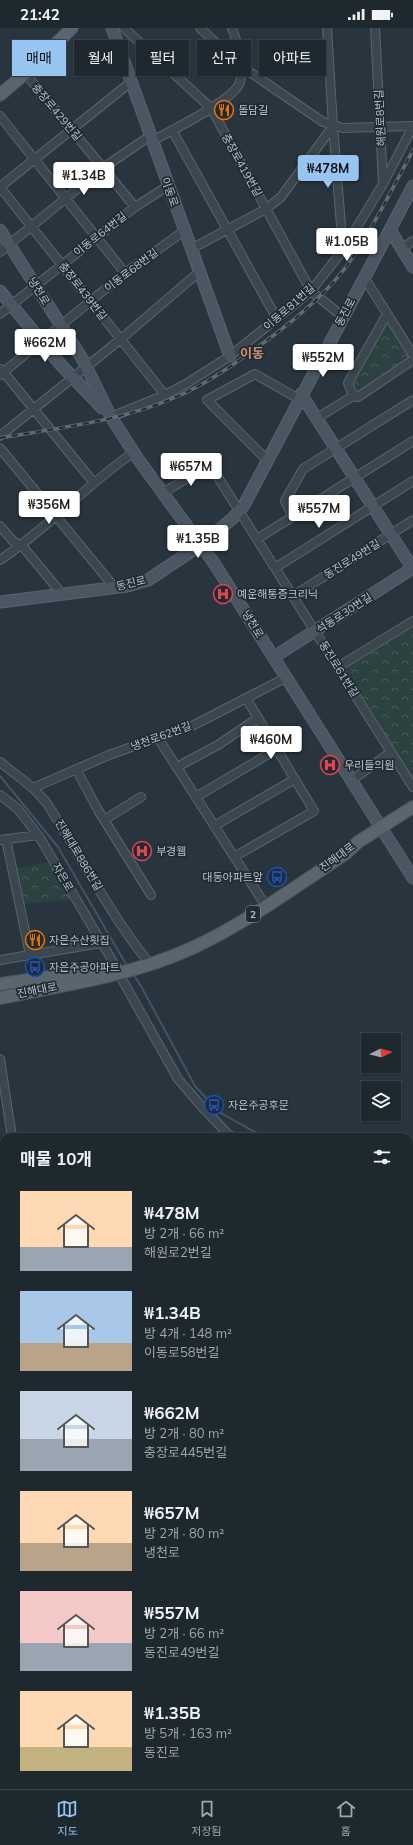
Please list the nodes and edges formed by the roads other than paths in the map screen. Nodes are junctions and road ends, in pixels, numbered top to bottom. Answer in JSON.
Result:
{"nodes":[{"id":1,"x":72,"y":28,"type":"edge"},
{"id":2,"x":112,"y":28,"type":"edge"},
{"id":3,"x":124,"y":28,"type":"edge"},
{"id":4,"x":200,"y":28,"type":"edge"},
{"id":5,"x":232,"y":28,"type":"edge"},
{"id":6,"x":327,"y":28,"type":"edge"},
{"id":7,"x":375,"y":28,"type":"edge"},
{"id":8,"x":59,"y":40,"type":"edge"},
{"id":9,"x":213,"y":40,"type":"edge"},
{"id":10,"x":236,"y":40,"type":"edge"},
{"id":11,"x":251,"y":73,"type":"edge"},
{"id":12,"x":21,"y":76,"type":"edge"},
{"id":13,"x":28,"y":76,"type":"edge"},
{"id":14,"x":240,"y":76,"type":"edge"},
{"id":15,"x":131,"y":82,"type":"junction"},
{"id":16,"x":0,"y":94,"type":"edge"},
{"id":17,"x":211,"y":108,"type":"junction"},
{"id":18,"x":0,"y":116,"type":"edge"},
{"id":19,"x":333,"y":126,"type":"junction"},
{"id":20,"x":413,"y":126,"type":"edge"},
{"id":21,"x":380,"y":127,"type":"junction"},
{"id":22,"x":72,"y":129,"type":"junction"},
{"id":23,"x":172,"y":130,"type":"junction"},
{"id":24,"x":151,"y":139,"type":"junction"},
{"id":25,"x":34,"y":159,"type":"junction"},
{"id":26,"x":103,"y":168,"type":"junction"},
{"id":27,"x":383,"y":184,"type":"junction"},
{"id":28,"x":168,"y":186,"type":"junction"},
{"id":29,"x":413,"y":186,"type":"edge"},
{"id":30,"x":0,"y":187,"type":"edge"},
{"id":31,"x":66,"y":198,"type":"junction"},
{"id":32,"x":135,"y":208,"type":"junction"},
{"id":33,"x":266,"y":209,"type":"junction"},
{"id":34,"x":31,"y":226,"type":"junction"},
{"id":35,"x":227,"y":229,"type":"junction"},
{"id":36,"x":0,"y":230,"type":"edge"},
{"id":37,"x":390,"y":230,"type":"junction"},
{"id":38,"x":184,"y":232,"type":"junction"},
{"id":39,"x":97,"y":237,"type":"junction"},
{"id":40,"x":413,"y":241,"type":"edge"},
{"id":41,"x":9,"y":244,"type":"junction"},
{"id":42,"x":191,"y":249,"type":"junction"},
{"id":43,"x":402,"y":249,"type":"junction"},
{"id":44,"x":343,"y":250,"type":"junction"},
{"id":45,"x":0,"y":252,"type":"edge"},
{"id":46,"x":62,"y":264,"type":"junction"},
{"id":47,"x":413,"y":267,"type":"edge"},
{"id":48,"x":199,"y":272,"type":"junction"},
{"id":49,"x":125,"y":273,"type":"junction"},
{"id":50,"x":364,"y":277,"type":"junction"},
{"id":51,"x":35,"y":286,"type":"junction"},
{"id":52,"x":0,"y":291,"type":"edge"},
{"id":53,"x":311,"y":291,"type":"junction"},
{"id":54,"x":91,"y":302,"type":"junction"},
{"id":55,"x":11,"y":305,"type":"junction"},
{"id":56,"x":0,"y":314,"type":"edge"},
{"id":57,"x":387,"y":314,"type":"junction"},
{"id":58,"x":343,"y":317,"type":"junction"},
{"id":59,"x":277,"y":319,"type":"junction"},
{"id":60,"x":61,"y":326,"type":"junction"},
{"id":61,"x":413,"y":338,"type":"edge"},
{"id":62,"x":121,"y":339,"type":"junction"},
{"id":63,"x":42,"y":342,"type":"junction"},
{"id":64,"x":405,"y":343,"type":"junction"},
{"id":65,"x":413,"y":355,"type":"edge"},
{"id":66,"x":230,"y":356,"type":"junction"},
{"id":67,"x":413,"y":360,"type":"edge"},
{"id":68,"x":86,"y":366,"type":"junction"},
{"id":69,"x":1,"y":372,"type":"edge"},
{"id":70,"x":73,"y":376,"type":"junction"},
{"id":71,"x":165,"y":395,"type":"junction"},
{"id":72,"x":353,"y":396,"type":"junction"},
{"id":73,"x":300,"y":397,"type":"junction"},
{"id":74,"x":413,"y":400,"type":"edge"},
{"id":75,"x":34,"y":410,"type":"junction"},
{"id":76,"x":111,"y":417,"type":"junction"},
{"id":77,"x":317,"y":418,"type":"junction"},
{"id":78,"x":0,"y":436,"type":"edge"},
{"id":79,"x":413,"y":441,"type":"edge"},
{"id":80,"x":0,"y":448,"type":"edge"},
{"id":81,"x":336,"y":450,"type":"junction"},
{"id":82,"x":134,"y":452,"type":"junction"},
{"id":83,"x":267,"y":460,"type":"junction"},
{"id":84,"x":355,"y":478,"type":"junction"},
{"id":85,"x":413,"y":481,"type":"edge"},
{"id":86,"x":94,"y":483,"type":"junction"},
{"id":87,"x":164,"y":493,"type":"junction"},
{"id":88,"x":373,"y":507,"type":"junction"},
{"id":89,"x":239,"y":510,"type":"junction"},
{"id":90,"x":293,"y":517,"type":"junction"},
{"id":91,"x":56,"y":518,"type":"junction"},
{"id":92,"x":413,"y":520,"type":"edge"},
{"id":93,"x":0,"y":526,"type":"edge"},
{"id":94,"x":391,"y":534,"type":"junction"},
{"id":95,"x":257,"y":539,"type":"junction"},
{"id":96,"x":202,"y":544,"type":"junction"},
{"id":97,"x":20,"y":546,"type":"junction"},
{"id":98,"x":0,"y":560,"type":"edge"},
{"id":99,"x":275,"y":568,"type":"junction"},
{"id":100,"x":413,"y":569,"type":"edge"},
{"id":101,"x":115,"y":588,"type":"junction"},
{"id":102,"x":62,"y":594,"type":"junction"},
{"id":103,"x":293,"y":596,"type":"junction"},
{"id":104,"x":0,"y":602,"type":"edge"},
{"id":105,"x":413,"y":621,"type":"edge"},
{"id":106,"x":315,"y":631,"type":"junction"},
{"id":107,"x":274,"y":657,"type":"junction"},
{"id":108,"x":338,"y":667,"type":"junction"},
{"id":109,"x":287,"y":677,"type":"junction"},
{"id":110,"x":246,"y":698,"type":"junction"},
{"id":111,"x":258,"y":718,"type":"junction"},
{"id":112,"x":158,"y":738,"type":"junction"},
{"id":113,"x":276,"y":749,"type":"junction"},
{"id":114,"x":391,"y":752,"type":"junction"},
{"id":115,"x":0,"y":762,"type":"edge"},
{"id":116,"x":177,"y":767,"type":"junction"},
{"id":117,"x":76,"y":769,"type":"junction"},
{"id":118,"x":295,"y":779,"type":"junction"},
{"id":119,"x":352,"y":780,"type":"junction"},
{"id":120,"x":413,"y":787,"type":"edge"},
{"id":121,"x":32,"y":788,"type":"junction"},
{"id":122,"x":0,"y":795,"type":"edge"},
{"id":123,"x":141,"y":797,"type":"dead end"},
{"id":124,"x":196,"y":797,"type":"junction"},
{"id":125,"x":11,"y":804,"type":"junction"},
{"id":126,"x":0,"y":805,"type":"edge"},
{"id":127,"x":410,"y":807,"type":"edge"},
{"id":128,"x":104,"y":820,"type":"junction"},
{"id":129,"x":214,"y":826,"type":"junction"},
{"id":130,"x":382,"y":826,"type":"junction"},
{"id":131,"x":38,"y":835,"type":"junction"},
{"id":132,"x":3,"y":840,"type":"edge"},
{"id":133,"x":358,"y":842,"type":"junction"},
{"id":134,"x":234,"y":857,"type":"junction"},
{"id":135,"x":413,"y":878,"type":"edge"},
{"id":136,"x":151,"y":895,"type":"dead end"},
{"id":137,"x":262,"y":900,"type":"junction"},
{"id":138,"x":101,"y":943,"type":"junction"},
{"id":139,"x":30,"y":955,"type":"junction"},
{"id":140,"x":0,"y":960,"type":"edge"},
{"id":141,"x":139,"y":963,"type":"junction"},
{"id":142,"x":119,"y":970,"type":"junction"},
{"id":143,"x":0,"y":984,"type":"edge"},
{"id":144,"x":0,"y":998,"type":"edge"},
{"id":145,"x":0,"y":1059,"type":"edge"},
{"id":146,"x":11,"y":1133,"type":"edge"},
{"id":147,"x":227,"y":1133,"type":"edge"}],
"edges":[{"from":1,"to":8,"type":"main road"},
{"from":2,"to":15,"type":"main road","name":"이동로"},
{"from":3,"to":17,"type":"street","name":"충장로419번길"},
{"from":4,"to":9,"type":"street"},
{"from":5,"to":10,"type":"street"},
{"from":6,"to":19,"type":"street"},
{"from":7,"to":21,"type":"street","name":"해원로8번길"},
{"from":11,"to":19,"type":"street"},
{"from":12,"to":16,"type":"main road"},
{"from":13,"to":22,"type":"street","name":"충장로429번길"},
{"from":14,"to":17,"type":"street"},
{"from":15,"to":22,"type":"street"},
{"from":15,"to":24,"type":"main road","name":"이동로"},
{"from":17,"to":23,"type":"street"},
{"from":17,"to":33,"type":"street","name":"충장로419번길"},
{"from":18,"to":25,"type":"street"},
{"from":19,"to":21,"type":"street"},
{"from":19,"to":33,"type":"street"},
{"from":19,"to":44,"type":"street"},
{"from":20,"to":21,"type":"street"},
{"from":20,"to":27,"type":"street","name":"이동로81번길"},
{"from":21,"to":27,"type":"street","name":"해원로8번길"},
{"from":22,"to":25,"type":"street"},
{"from":22,"to":26,"type":"street","name":"충장로429번길"},
{"from":23,"to":24,"type":"street"},
{"from":23,"to":35,"type":"street"},
{"from":24,"to":26,"type":"street"},
{"from":24,"to":28,"type":"main road","name":"이동로"},
{"from":25,"to":30,"type":"street"},
{"from":25,"to":31,"type":"street"},
{"from":26,"to":31,"type":"street"},
{"from":26,"to":32,"type":"street","name":"충장로429번길"},
{"from":27,"to":44,"type":"street","name":"이동로81번길"},
{"from":28,"to":32,"type":"street","name":"이동로64번길"},
{"from":28,"to":38,"type":"main road","name":"이동로"},
{"from":29,"to":37,"type":"main road","name":"동진로"},
{"from":30,"to":34,"type":"street","name":"충장로439번길"},
{"from":31,"to":34,"type":"street"},
{"from":31,"to":39,"type":"street"},
{"from":32,"to":39,"type":"street","name":"이동로64번길"},
{"from":33,"to":35,"type":"street"},
{"from":33,"to":53,"type":"street","name":"충장로419번길"},
{"from":34,"to":41,"type":"street"},
{"from":34,"to":46,"type":"street","name":"충장로439번길"},
{"from":35,"to":42,"type":"street"},
{"from":35,"to":59,"type":"street"},
{"from":36,"to":41,"type":"main road","name":"냉천로"},
{"from":37,"to":43,"type":"main road"},
{"from":37,"to":50,"type":"main road","name":"동진로"},
{"from":38,"to":42,"type":"main road","name":"이동로"},
{"from":38,"to":49,"type":"street","name":"이동로68번길"},
{"from":39,"to":46,"type":"street","name":"이동로64번길"},
{"from":39,"to":49,"type":"street"},
{"from":40,"to":43,"type":"street"},
{"from":41,"to":45,"type":"street"},
{"from":41,"to":51,"type":"main road","name":"냉천로"},
{"from":42,"to":48,"type":"main road","name":"이동로"},
{"from":43,"to":47,"type":"main road"},
{"from":44,"to":53,"type":"street","name":"이동로81번길"},
{"from":46,"to":51,"type":"street","name":"이동로64번길"},
{"from":46,"to":54,"type":"street","name":"충장로439번길"},
{"from":48,"to":62,"type":"street"},
{"from":48,"to":66,"type":"main road","name":"이동로"},
{"from":49,"to":54,"type":"street","name":"이동로68번길"},
{"from":50,"to":57,"type":"street"},
{"from":50,"to":58,"type":"main road","name":"동진로"},
{"from":51,"to":55,"type":"street","name":"이동로64번길"},
{"from":51,"to":60,"type":"main road","name":"냉천로"},
{"from":52,"to":55,"type":"main road"},
{"from":53,"to":58,"type":"street","name":"충장로419번길"},
{"from":53,"to":59,"type":"street","name":"이동로81번길"},
{"from":54,"to":60,"type":"street","name":"이동로68번길"},
{"from":54,"to":62,"type":"street","name":"충장로439번길"},
{"from":55,"to":56,"type":"street","name":"이동로64번길"},
{"from":55,"to":63,"type":"main road"},
{"from":57,"to":64,"type":"street"},
{"from":57,"to":72,"type":"street"},
{"from":58,"to":73,"type":"main road","name":"동진로"},
{"from":59,"to":66,"type":"street","name":"이동로81번길"},
{"from":60,"to":63,"type":"street","name":"이동로68번길"},
{"from":60,"to":68,"type":"main road","name":"냉천로"},
{"from":61,"to":64,"type":"street"},
{"from":62,"to":68,"type":"street"},
{"from":62,"to":71,"type":"street","name":"충장로439번길"},
{"from":63,"to":69,"type":"street","name":"이동로68번길"},
{"from":63,"to":70,"type":"main road"},
{"from":64,"to":65,"type":"street"},
{"from":66,"to":71,"type":"street","name":"이동로81번길"},
{"from":67,"to":72,"type":"street"},
{"from":68,"to":70,"type":"street"},
{"from":68,"to":76,"type":"main road","name":"냉천로"},
{"from":69,"to":75,"type":"street"},
{"from":70,"to":75,"type":"street"},
{"from":70,"to":76,"type":"main road"},
{"from":71,"to":76,"type":"street","name":"이동로81번길"},
{"from":72,"to":77,"type":"street"},
{"from":73,"to":77,"type":"main road","name":"동진로49번길"},
{"from":73,"to":83,"type":"main road","name":"동진로"},
{"from":73,"to":83,"type":"street"},
{"from":74,"to":81,"type":"street"},
{"from":75,"to":78,"type":"street"},
{"from":75,"to":86,"type":"street"},
{"from":76,"to":82,"type":"main road","name":"냉천로"},
{"from":77,"to":81,"type":"main road","name":"동진로49번길"},
{"from":79,"to":84,"type":"street"},
{"from":80,"to":91,"type":"street"},
{"from":81,"to":84,"type":"main road","name":"동진로49번길"},
{"from":81,"to":90,"type":"street"},
{"from":82,"to":86,"type":"street"},
{"from":82,"to":87,"type":"main road","name":"냉천로"},
{"from":83,"to":89,"type":"main road","name":"동진로"},
{"from":84,"to":88,"type":"main road","name":"동진로49번길"},
{"from":84,"to":90,"type":"street"},
{"from":85,"to":88,"type":"street"},
{"from":86,"to":91,"type":"street"},
{"from":87,"to":89,"type":"street"},
{"from":87,"to":96,"type":"main road","name":"냉천로"},
{"from":88,"to":94,"type":"main road","name":"동진로49번길"},
{"from":88,"to":99,"type":"street"},
{"from":89,"to":95,"type":"street","name":"동진로61번길"},
{"from":89,"to":96,"type":"main road","name":"동진로"},
{"from":90,"to":95,"type":"street"},
{"from":91,"to":97,"type":"street"},
{"from":91,"to":101,"type":"street"},
{"from":92,"to":94,"type":"street"},
{"from":93,"to":97,"type":"street"},
{"from":94,"to":100,"type":"main road","name":"동진로49번길"},
{"from":94,"to":103,"type":"street","name":"동진로49번길"},
{"from":95,"to":99,"type":"street","name":"동진로61번길"},
{"from":96,"to":101,"type":"main road","name":"동진로"},
{"from":96,"to":107,"type":"main road","name":"냉천로"},
{"from":97,"to":98,"type":"street"},
{"from":97,"to":102,"type":"street"},
{"from":99,"to":103,"type":"street","name":"동진로61번길"},
{"from":100,"to":106,"type":"main road","name":"석동로30번길"},
{"from":101,"to":102,"type":"main road","name":"동진로"},
{"from":102,"to":104,"type":"main road","name":"동진로"},
{"from":103,"to":106,"type":"street","name":"동진로61번길"},
{"from":105,"to":108,"type":"street"},
{"from":106,"to":107,"type":"main road","name":"석동로30번길"},
{"from":106,"to":108,"type":"street","name":"동진로61번길"},
{"from":107,"to":109,"type":"main road","name":"냉천로"},
{"from":108,"to":114,"type":"street","name":"동진로61번길"},
{"from":109,"to":110,"type":"street","name":"냉천로62번길"},
{"from":109,"to":119,"type":"main road","name":"냉천로"},
{"from":110,"to":111,"type":"street"},
{"from":110,"to":112,"type":"street","name":"냉천로62번길"},
{"from":111,"to":113,"type":"street"},
{"from":111,"to":116,"type":"street"},
{"from":112,"to":116,"type":"street"},
{"from":112,"to":117,"type":"street","name":"냉천로62번길"},
{"from":113,"to":118,"type":"street"},
{"from":113,"to":124,"type":"street"},
{"from":114,"to":119,"type":"street"},
{"from":114,"to":120,"type":"street","name":"동진로61번길"},
{"from":115,"to":121,"type":"street","name":"진해대로886번길"},
{"from":116,"to":124,"type":"street"},
{"from":117,"to":121,"type":"street","name":"냉천로62번길"},
{"from":117,"to":128,"type":"street"},
{"from":118,"to":129,"type":"street"},
{"from":118,"to":134,"type":"street"},
{"from":119,"to":130,"type":"main road","name":"냉천로"},
{"from":121,"to":141,"type":"street","name":"진해대로886번길"},
{"from":122,"to":125,"type":"street","name":"자은로"},
{"from":123,"to":128,"type":"street"},
{"from":124,"to":129,"type":"street"},
{"from":125,"to":126,"type":"street"},
{"from":125,"to":131,"type":"street","name":"자은로"},
{"from":127,"to":130,"type":"main road","number":"2"},
{"from":128,"to":136,"type":"street"},
{"from":129,"to":134,"type":"street"},
{"from":130,"to":133,"type":"main road","number":"2"},
{"from":130,"to":135,"type":"main road","name":"냉천로"},
{"from":131,"to":132,"type":"street"},
{"from":131,"to":138,"type":"street","name":"자은로"},
{"from":132,"to":139,"type":"street"},
{"from":133,"to":137,"type":"main road","name":"진해대로","number":"2"},
{"from":133,"to":141,"type":"main road","name":"진해대로","number":"2"},
{"from":134,"to":137,"type":"street"},
{"from":137,"to":141,"type":"main road","name":"진해대로","number":"2"},
{"from":138,"to":139,"type":"street"},
{"from":138,"to":142,"type":"street","name":"자은로"},
{"from":139,"to":140,"type":"street"},
{"from":141,"to":142,"type":"main road","number":"2"},
{"from":142,"to":143,"type":"main road","name":"진해대로","number":"2"},
{"from":142,"to":144,"type":"main road","name":"진해대로","number":"2"},
{"from":142,"to":147,"type":"street","name":"자은로"},
{"from":145,"to":146,"type":"street"}]}
